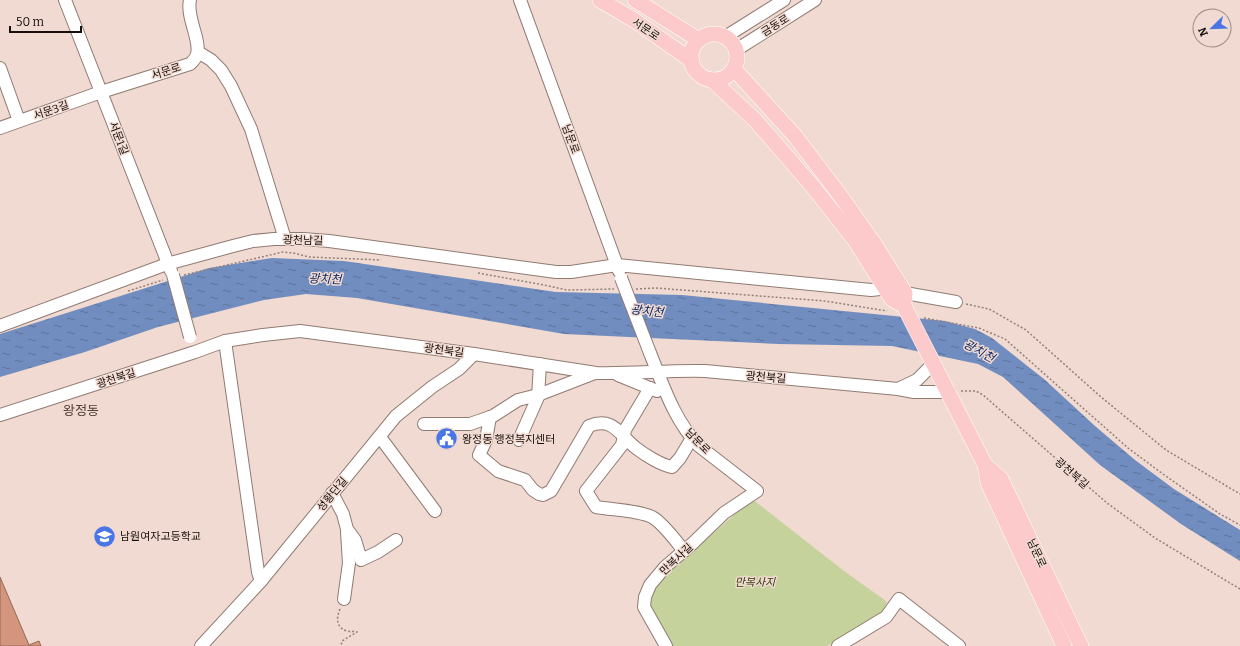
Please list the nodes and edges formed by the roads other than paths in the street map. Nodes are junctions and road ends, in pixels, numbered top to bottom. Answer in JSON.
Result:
{"nodes":[{"id":1,"x":65,"y":0,"type":"edge"},
{"id":2,"x":190,"y":0,"type":"edge"},
{"id":3,"x":520,"y":0,"type":"edge"},
{"id":4,"x":600,"y":0,"type":"edge"},
{"id":5,"x":634,"y":0,"type":"edge"},
{"id":6,"x":784,"y":0,"type":"edge"},
{"id":7,"x":815,"y":0,"type":"edge"},
{"id":8,"x":725,"y":37,"type":"junction"},
{"id":9,"x":699,"y":40,"type":"junction"},
{"id":10,"x":736,"y":50,"type":"junction"},
{"id":11,"x":198,"y":52,"type":"junction"},
{"id":12,"x":692,"y":61,"type":"junction"},
{"id":13,"x":0,"y":68,"type":"edge"},
{"id":14,"x":734,"y":69,"type":"junction"},
{"id":15,"x":712,"y":80,"type":"junction"},
{"id":16,"x":101,"y":92,"type":"junction"},
{"id":17,"x":19,"y":121,"type":"junction"},
{"id":18,"x":0,"y":128,"type":"edge"},
{"id":19,"x":827,"y":178,"type":"junction"},
{"id":20,"x":814,"y":188,"type":"junction"},
{"id":21,"x":285,"y":239,"type":"junction"},
{"id":22,"x":617,"y":265,"type":"junction"},
{"id":23,"x":170,"y":270,"type":"junction"},
{"id":24,"x":886,"y":287,"type":"junction"},
{"id":25,"x":905,"y":300,"type":"junction"},
{"id":26,"x":956,"y":302,"type":"road end"},
{"id":27,"x":0,"y":326,"type":"edge"},
{"id":28,"x":225,"y":340,"type":"junction"},
{"id":29,"x":195,"y":352,"type":"junction"},
{"id":30,"x":474,"y":354,"type":"junction"},
{"id":31,"x":932,"y":361,"type":"junction"},
{"id":32,"x":540,"y":364,"type":"junction"},
{"id":33,"x":657,"y":372,"type":"junction"},
{"id":34,"x":596,"y":373,"type":"junction"},
{"id":35,"x":616,"y":374,"type":"junction"},
{"id":36,"x":650,"y":388,"type":"junction"},
{"id":37,"x":898,"y":389,"type":"junction"},
{"id":38,"x":949,"y":392,"type":"junction"},
{"id":39,"x":538,"y":395,"type":"junction"},
{"id":40,"x":669,"y":399,"type":"junction"},
{"id":41,"x":0,"y":415,"type":"edge"},
{"id":42,"x":490,"y":417,"type":"junction"},
{"id":43,"x":424,"y":424,"type":"dead end"},
{"id":44,"x":625,"y":436,"type":"junction"},
{"id":45,"x":380,"y":437,"type":"junction"},
{"id":46,"x":692,"y":438,"type":"junction"},
{"id":47,"x":519,"y":440,"type":"dead end"},
{"id":48,"x":985,"y":465,"type":"junction"},
{"id":49,"x":757,"y":491,"type":"joint"},
{"id":50,"x":332,"y":493,"type":"junction"},
{"id":51,"x":435,"y":511,"type":"dead end"},
{"id":52,"x":347,"y":529,"type":"junction"},
{"id":53,"x":396,"y":540,"type":"dead end"},
{"id":54,"x":684,"y":551,"type":"junction"},
{"id":55,"x":261,"y":581,"type":"junction"},
{"id":56,"x":344,"y":600,"type":"road end"},
{"id":57,"x":201,"y":646,"type":"edge"},
{"id":58,"x":666,"y":646,"type":"edge"},
{"id":59,"x":838,"y":646,"type":"edge"},
{"id":60,"x":959,"y":646,"type":"edge"},
{"id":61,"x":1064,"y":646,"type":"edge"},
{"id":62,"x":1081,"y":646,"type":"edge"}],
"edges":[{"from":1,"to":16,"type":"street","name":"서문1길"},
{"from":2,"to":11,"type":"street"},
{"from":3,"to":22,"type":"street","name":"남문로"},
{"from":4,"to":12,"type":"main road","name":"서문로"},
{"from":5,"to":9,"type":"main road","name":"서문로"},
{"from":6,"to":8,"type":"street","name":"금동로"},
{"from":7,"to":10,"type":"street","name":"금동로"},
{"from":8,"to":9,"type":"main road"},
{"from":8,"to":10,"type":"main road"},
{"from":9,"to":12,"type":"main road"},
{"from":10,"to":14,"type":"main road"},
{"from":11,"to":16,"type":"street","name":"서문로"},
{"from":11,"to":21,"type":"street"},
{"from":12,"to":15,"type":"main road"},
{"from":13,"to":17,"type":"street"},
{"from":14,"to":15,"type":"main road"},
{"from":14,"to":19,"type":"main road","name":"남문로"},
{"from":15,"to":20,"type":"main road"},
{"from":16,"to":17,"type":"street","name":"서문3길"},
{"from":16,"to":23,"type":"street","name":"서문1길"},
{"from":17,"to":18,"type":"street","name":"서문3길"},
{"from":19,"to":20,"type":"main road"},
{"from":19,"to":25,"type":"main road","name":"남문로"},
{"from":20,"to":24,"type":"main road"},
{"from":21,"to":22,"type":"street","name":"광천남길"},
{"from":21,"to":23,"type":"street","name":"광천남길"},
{"from":22,"to":24,"type":"street","name":"광천남길"},
{"from":22,"to":33,"type":"street","name":"남문로","bridge":true},
{"from":23,"to":27,"type":"street","name":"광천남길"},
{"from":23,"to":29,"type":"street","name":"서문1길","bridge":true},
{"from":24,"to":25,"type":"main road"},
{"from":25,"to":26,"type":"street"},
{"from":25,"to":31,"type":"main road","name":"남문로","bridge":true},
{"from":28,"to":29,"type":"street","name":"광천북길"},
{"from":28,"to":30,"type":"street","name":"광천북길"},
{"from":28,"to":55,"type":"street"},
{"from":29,"to":41,"type":"street","name":"광천북길"},
{"from":30,"to":32,"type":"street","name":"광천북길"},
{"from":30,"to":45,"type":"street","name":"성황단길"},
{"from":31,"to":37,"type":"street"},
{"from":31,"to":38,"type":"main road","name":"남문로"},
{"from":32,"to":34,"type":"street","name":"광천북길"},
{"from":32,"to":39,"type":"street"},
{"from":33,"to":35,"type":"street","name":"광천북길"},
{"from":33,"to":37,"type":"street","name":"광천북길"},
{"from":33,"to":40,"type":"street","name":"남문로"},
{"from":34,"to":35,"type":"street","name":"광천북길"},
{"from":34,"to":39,"type":"street"},
{"from":35,"to":36,"type":"street"},
{"from":36,"to":40,"type":"street"},
{"from":36,"to":44,"type":"street"},
{"from":37,"to":38,"type":"street","name":"광천북길"},
{"from":38,"to":48,"type":"main road","name":"남문로"},
{"from":39,"to":42,"type":"street"},
{"from":39,"to":47,"type":"street"},
{"from":40,"to":46,"type":"street","name":"남문로"},
{"from":42,"to":43,"type":"street"},
{"from":42,"to":44,"type":"street"},
{"from":44,"to":46,"type":"street"},
{"from":44,"to":54,"type":"street"},
{"from":45,"to":50,"type":"street","name":"성황단길"},
{"from":45,"to":51,"type":"street"},
{"from":46,"to":49,"type":"street","name":"남문로"},
{"from":48,"to":61,"type":"main road","name":"남문로"},
{"from":48,"to":62,"type":"main road","name":"남문로"},
{"from":49,"to":54,"type":"street","name":"만복사길"},
{"from":50,"to":52,"type":"street"},
{"from":50,"to":55,"type":"street","name":"성황단길"},
{"from":52,"to":53,"type":"street"},
{"from":52,"to":56,"type":"street"},
{"from":54,"to":58,"type":"street","name":"만복사길"},
{"from":55,"to":57,"type":"street","name":"성황단길"},
{"from":59,"to":60,"type":"street"}]}
